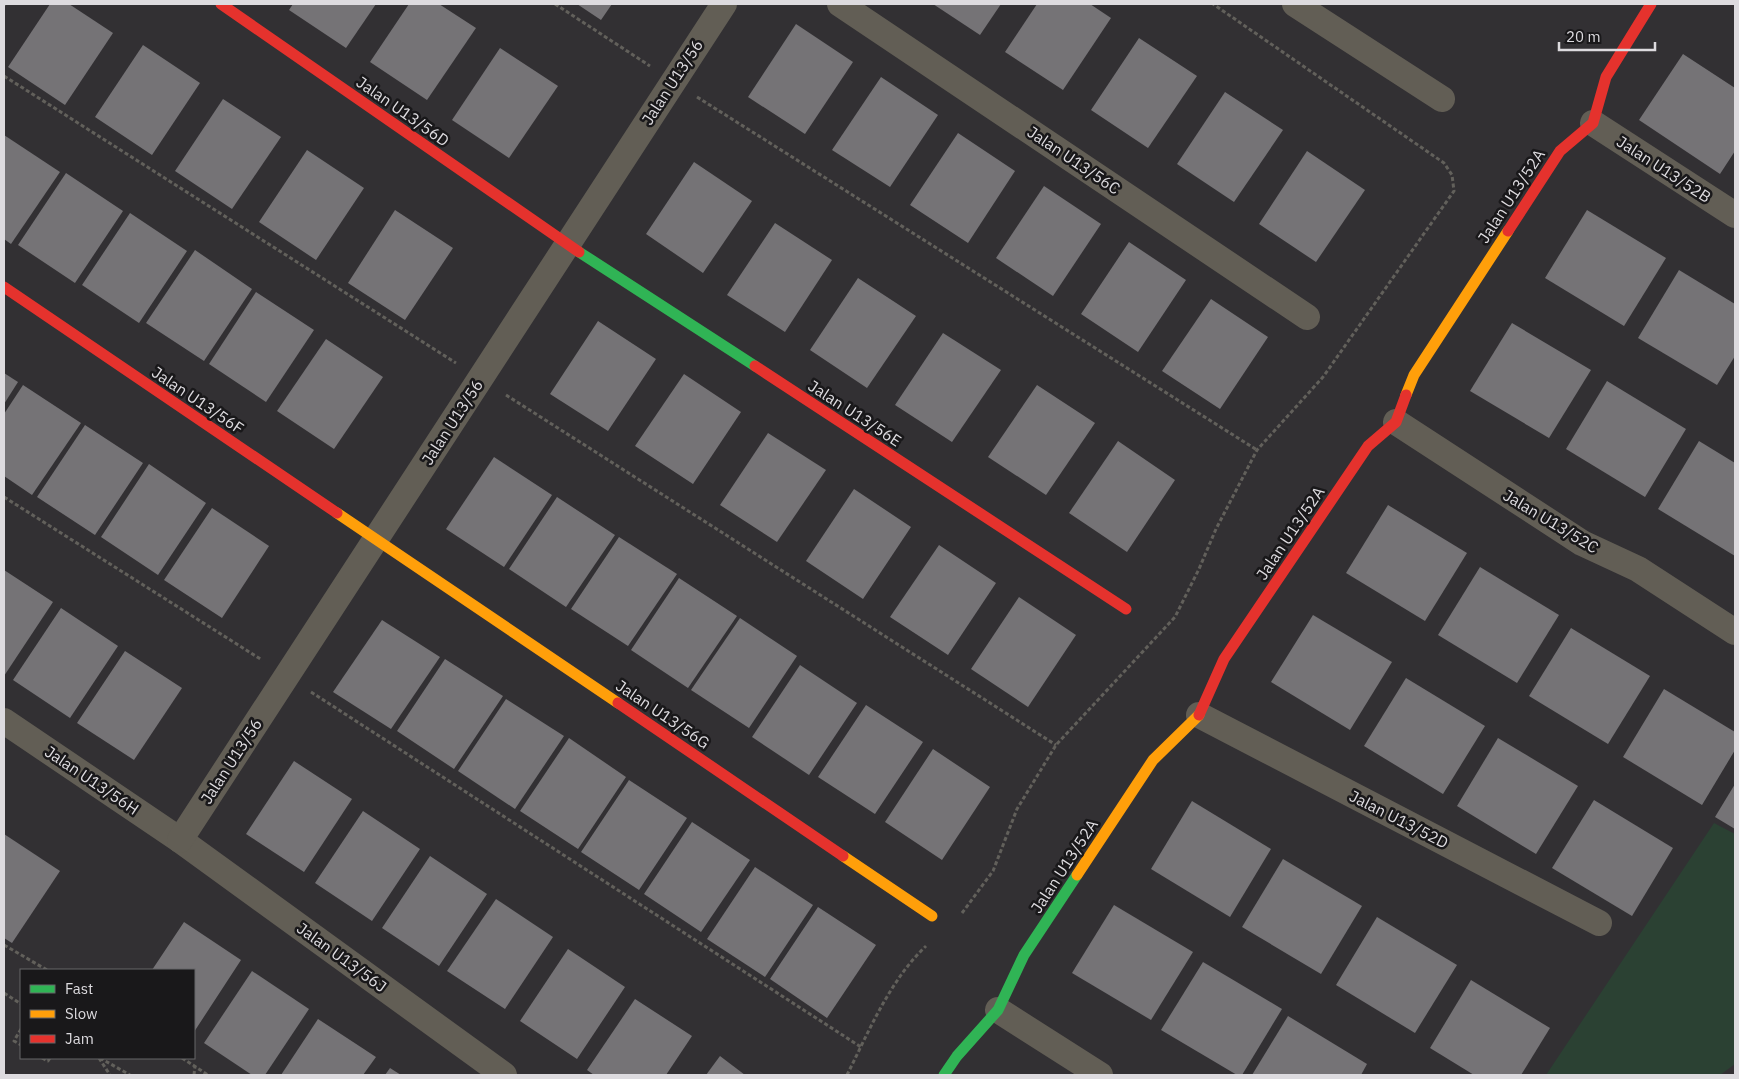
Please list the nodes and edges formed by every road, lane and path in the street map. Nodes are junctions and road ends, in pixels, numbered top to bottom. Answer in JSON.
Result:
{"nodes":[{"id":1,"x":220,"y":4,"type":"edge"},
{"id":2,"x":556,"y":4,"type":"edge"},
{"id":3,"x":724,"y":4,"type":"edge"},
{"id":4,"x":840,"y":4,"type":"edge"},
{"id":5,"x":1213,"y":4,"type":"edge"},
{"id":6,"x":1295,"y":4,"type":"edge"},
{"id":7,"x":1651,"y":4,"type":"edge"},
{"id":8,"x":4,"y":76,"type":"edge"},
{"id":9,"x":673,"y":82,"type":"junction"},
{"id":10,"x":1442,"y":99,"type":"dead end"},
{"id":11,"x":1593,"y":123,"type":"junction"},
{"id":12,"x":1735,"y":215,"type":"edge"},
{"id":13,"x":567,"y":244,"type":"junction"},
{"id":14,"x":4,"y":287,"type":"edge"},
{"id":15,"x":1307,"y":317,"type":"dead end"},
{"id":16,"x":480,"y":378,"type":"junction"},
{"id":17,"x":1396,"y":422,"type":"junction"},
{"id":18,"x":1257,"y":450,"type":"junction"},
{"id":19,"x":4,"y":496,"type":"edge"},
{"id":20,"x":375,"y":539,"type":"junction"},
{"id":21,"x":1126,"y":609,"type":"dead end"},
{"id":22,"x":1735,"y":632,"type":"edge"},
{"id":23,"x":286,"y":676,"type":"junction"},
{"id":24,"x":1199,"y":715,"type":"junction"},
{"id":25,"x":4,"y":721,"type":"edge"},
{"id":26,"x":1056,"y":745,"type":"junction"},
{"id":27,"x":180,"y":840,"type":"junction"},
{"id":28,"x":932,"y":916,"type":"dead end"},
{"id":29,"x":960,"y":916,"type":"dead end"},
{"id":30,"x":1599,"y":923,"type":"dead end"},
{"id":31,"x":931,"y":942,"type":"dead end"},
{"id":32,"x":4,"y":945,"type":"edge"},
{"id":33,"x":45,"y":969,"type":"edge"},
{"id":34,"x":4,"y":993,"type":"edge"},
{"id":35,"x":20,"y":1003,"type":"edge"},
{"id":36,"x":998,"y":1010,"type":"junction"},
{"id":37,"x":20,"y":1031,"type":"edge"},
{"id":38,"x":20,"y":1044,"type":"edge"},
{"id":39,"x":861,"y":1047,"type":"junction"},
{"id":40,"x":100,"y":1059,"type":"edge"},
{"id":41,"x":101,"y":1059,"type":"edge"},
{"id":42,"x":184,"y":1059,"type":"edge"},
{"id":43,"x":194,"y":1066,"type":"junction"},
{"id":44,"x":110,"y":1075,"type":"edge"},
{"id":45,"x":130,"y":1075,"type":"edge"},
{"id":46,"x":194,"y":1075,"type":"edge"},
{"id":47,"x":208,"y":1075,"type":"edge"},
{"id":48,"x":504,"y":1075,"type":"edge"},
{"id":49,"x":846,"y":1075,"type":"edge"},
{"id":50,"x":944,"y":1075,"type":"edge"},
{"id":51,"x":1100,"y":1075,"type":"edge"}],
"edges":[{"from":1,"to":13,"type":"street","name":"Jalan U13/56D"},
{"from":2,"to":9,"type":"path"},
{"from":3,"to":9,"type":"street","name":"Jalan U13/56"},
{"from":4,"to":15,"type":"street","name":"Jalan U13/56C"},
{"from":5,"to":18,"type":"path"},
{"from":6,"to":10,"type":"street"},
{"from":7,"to":11,"type":"street"},
{"from":8,"to":16,"type":"path"},
{"from":9,"to":13,"type":"street","name":"Jalan U13/56"},
{"from":9,"to":18,"type":"path"},
{"from":11,"to":12,"type":"street","name":"Jalan U13/52B"},
{"from":11,"to":17,"type":"street","name":"Jalan U13/52A"},
{"from":13,"to":16,"type":"street","name":"Jalan U13/56"},
{"from":13,"to":21,"type":"street","name":"Jalan U13/56E"},
{"from":14,"to":20,"type":"street","name":"Jalan U13/56F"},
{"from":16,"to":20,"type":"street","name":"Jalan U13/56"},
{"from":16,"to":26,"type":"path"},
{"from":17,"to":22,"type":"street","name":"Jalan U13/52C"},
{"from":17,"to":24,"type":"street","name":"Jalan U13/52A"},
{"from":18,"to":26,"type":"path"},
{"from":19,"to":23,"type":"path"},
{"from":20,"to":23,"type":"street","name":"Jalan U13/56"},
{"from":20,"to":28,"type":"street","name":"Jalan U13/56G"},
{"from":23,"to":27,"type":"street","name":"Jalan U13/56"},
{"from":23,"to":39,"type":"path"},
{"from":24,"to":30,"type":"street","name":"Jalan U13/52D"},
{"from":24,"to":36,"type":"street","name":"Jalan U13/52A"},
{"from":25,"to":27,"type":"street","name":"Jalan U13/56H"},
{"from":26,"to":29,"type":"path"},
{"from":27,"to":48,"type":"street","name":"Jalan U13/56J"},
{"from":31,"to":39,"type":"path"},
{"from":32,"to":33,"type":"path"},
{"from":34,"to":35,"type":"path"},
{"from":36,"to":50,"type":"street","name":"Jalan U13/52A"},
{"from":36,"to":51,"type":"street"},
{"from":37,"to":38,"type":"path"},
{"from":39,"to":49,"type":"path"},
{"from":40,"to":44,"type":"path"},
{"from":41,"to":45,"type":"path"},
{"from":42,"to":43,"type":"path"},
{"from":43,"to":46,"type":"path"},
{"from":43,"to":47,"type":"path"}]}
